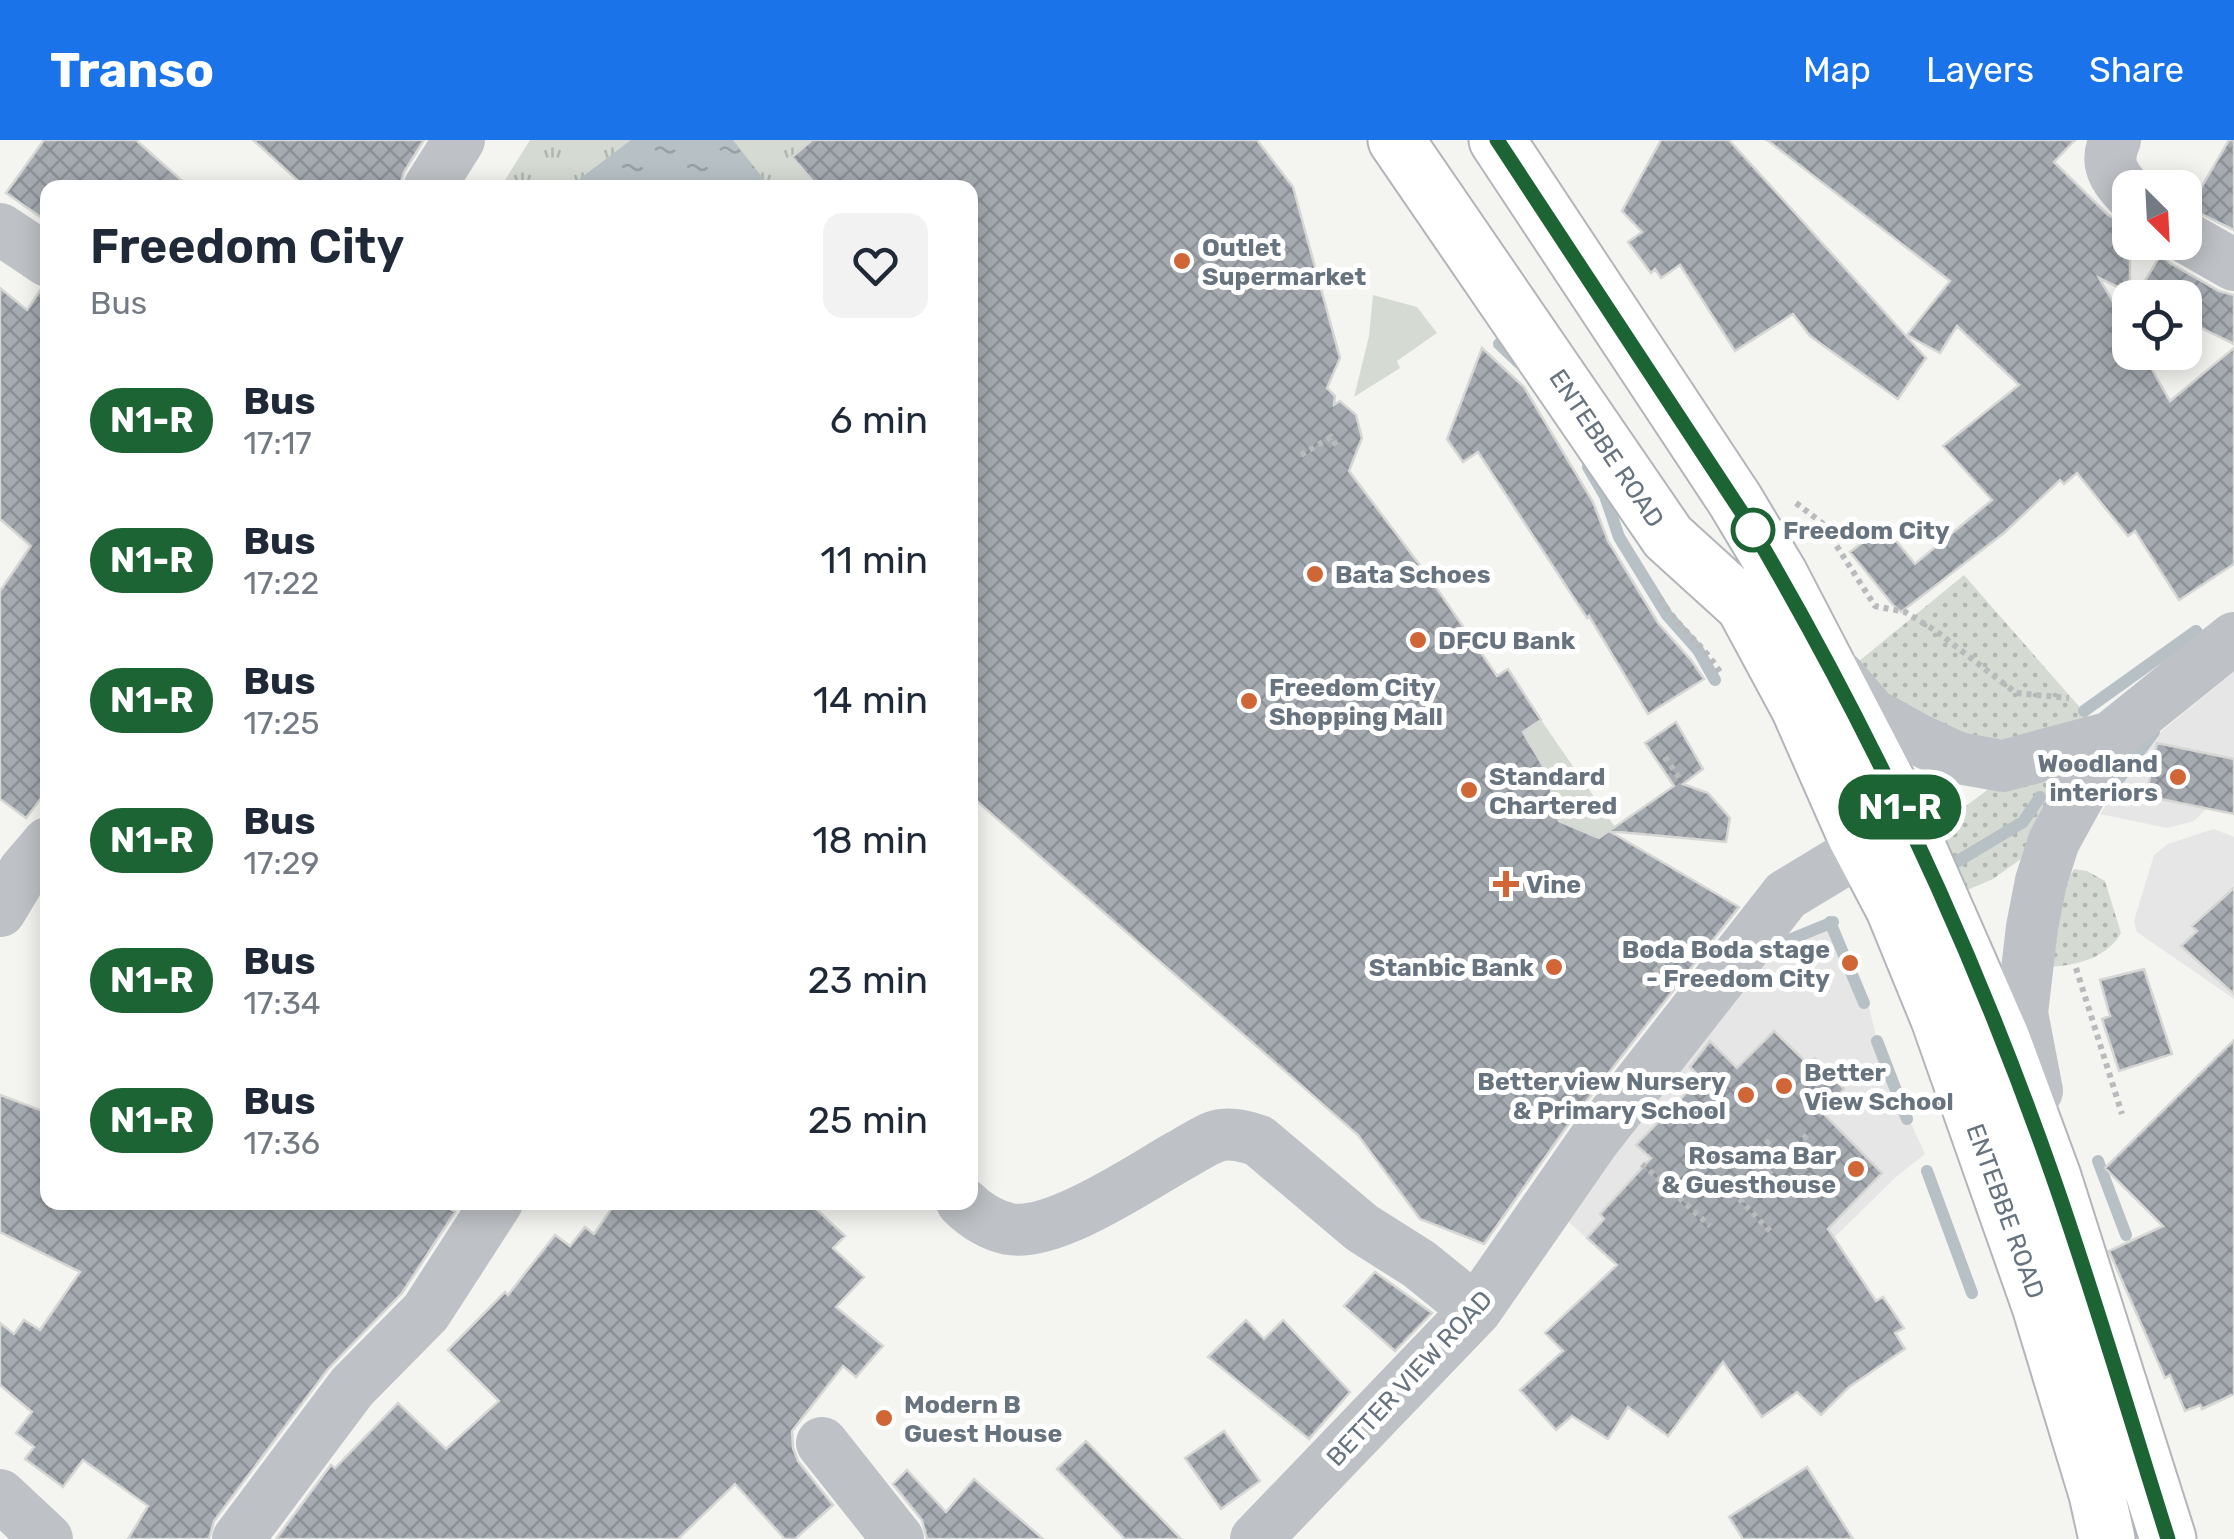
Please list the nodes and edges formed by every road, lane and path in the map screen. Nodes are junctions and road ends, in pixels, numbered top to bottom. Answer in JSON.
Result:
{"nodes":[{"id":1,"x":459,"y":140,"type":"edge"},
{"id":2,"x":1396,"y":140,"type":"edge"},
{"id":3,"x":1497,"y":140,"type":"edge"},
{"id":4,"x":2115,"y":140,"type":"edge"},
{"id":5,"x":2112,"y":170,"type":"edge"},
{"id":6,"x":434,"y":180,"type":"edge"},
{"id":7,"x":0,"y":229,"type":"edge"},
{"id":8,"x":2202,"y":246,"type":"edge"},
{"id":9,"x":40,"y":256,"type":"edge"},
{"id":10,"x":2234,"y":264,"type":"edge"},
{"id":11,"x":1338,"y":448,"type":"dead end"},
{"id":12,"x":1301,"y":455,"type":"dead end"},
{"id":13,"x":1783,"y":492,"type":"dead end"},
{"id":14,"x":2234,"y":638,"type":"edge"},
{"id":15,"x":1821,"y":656,"type":"junction"},
{"id":16,"x":2086,"y":690,"type":"dead end"},
{"id":17,"x":2111,"y":737,"type":"junction"},
{"id":18,"x":1665,"y":757,"type":"dead end"},
{"id":19,"x":1682,"y":782,"type":"dead end"},
{"id":20,"x":1862,"y":849,"type":"junction"},
{"id":21,"x":40,"y":853,"type":"edge"},
{"id":22,"x":0,"y":911,"type":"edge"},
{"id":23,"x":1650,"y":953,"type":"dead end"},
{"id":24,"x":2074,"y":962,"type":"dead end"},
{"id":25,"x":1642,"y":987,"type":"dead end"},
{"id":26,"x":2122,"y":1114,"type":"dead end"},
{"id":27,"x":1807,"y":1135,"type":"dead end"},
{"id":28,"x":1773,"y":1137,"type":"dead end"},
{"id":29,"x":1766,"y":1144,"type":"dead end"},
{"id":30,"x":1642,"y":1164,"type":"dead end"},
{"id":31,"x":2053,"y":1177,"type":"junction"},
{"id":32,"x":492,"y":1210,"type":"edge"},
{"id":33,"x":970,"y":1210,"type":"edge"},
{"id":34,"x":1710,"y":1226,"type":"dead end"},
{"id":35,"x":1770,"y":1230,"type":"dead end"},
{"id":36,"x":1476,"y":1310,"type":"junction"},
{"id":37,"x":822,"y":1444,"type":"dead end"},
{"id":38,"x":0,"y":1494,"type":"edge"},
{"id":39,"x":47,"y":1539,"type":"edge"},
{"id":40,"x":238,"y":1539,"type":"edge"},
{"id":41,"x":898,"y":1539,"type":"edge"},
{"id":42,"x":1256,"y":1539,"type":"edge"},
{"id":43,"x":2107,"y":1539,"type":"edge"},
{"id":44,"x":2168,"y":1539,"type":"edge"}],
"edges":[{"from":1,"to":6,"type":"street"},
{"from":2,"to":20,"type":"main road","name":"ENTEBBE ROAD"},
{"from":3,"to":15,"type":"main road","name":"ENTEBBE ROAD"},
{"from":4,"to":5,"type":"street"},
{"from":7,"to":9,"type":"street"},
{"from":8,"to":10,"type":"street"},
{"from":11,"to":12,"type":"path"},
{"from":13,"to":16,"type":"path"},
{"from":14,"to":17,"type":"street"},
{"from":15,"to":17,"type":"street"},
{"from":15,"to":31,"type":"main road","name":"ENTEBBE ROAD"},
{"from":17,"to":31,"type":"street"},
{"from":18,"to":19,"type":"path"},
{"from":20,"to":36,"type":"street","name":"BETTER VIEW ROAD"},
{"from":20,"to":43,"type":"main road","name":"ENTEBBE ROAD"},
{"from":21,"to":22,"type":"street"},
{"from":23,"to":25,"type":"path"},
{"from":24,"to":26,"type":"path"},
{"from":27,"to":35,"type":"path"},
{"from":28,"to":29,"type":"path"},
{"from":30,"to":34,"type":"path"},
{"from":31,"to":44,"type":"main road","name":"ENTEBBE ROAD"},
{"from":32,"to":40,"type":"street"},
{"from":33,"to":36,"type":"street"},
{"from":36,"to":42,"type":"street","name":"BETTER VIEW ROAD"},
{"from":37,"to":41,"type":"street"},
{"from":38,"to":39,"type":"street"}]}
